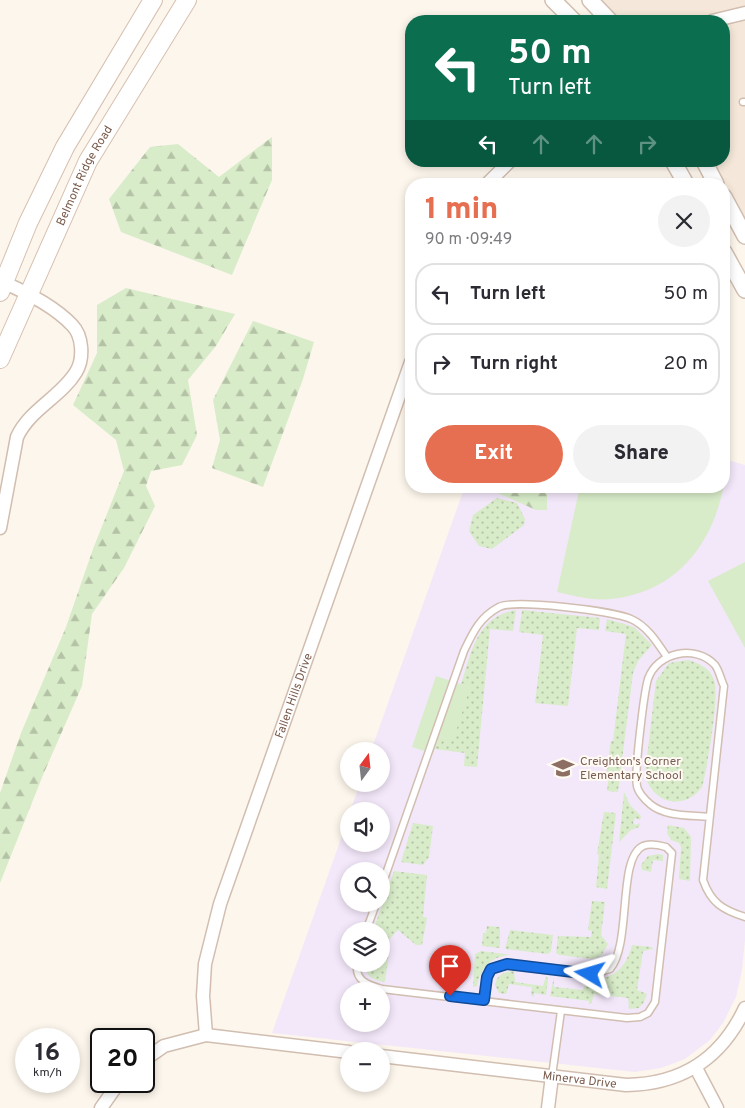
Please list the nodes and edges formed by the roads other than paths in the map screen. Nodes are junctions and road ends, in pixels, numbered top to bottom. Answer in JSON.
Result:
{"nodes":[{"id":1,"x":153,"y":0,"type":"edge"},
{"id":2,"x":187,"y":0,"type":"edge"},
{"id":3,"x":553,"y":0,"type":"edge"},
{"id":4,"x":590,"y":0,"type":"edge"},
{"id":5,"x":745,"y":13,"type":"edge"},
{"id":6,"x":568,"y":15,"type":"edge"},
{"id":7,"x":604,"y":15,"type":"edge"},
{"id":8,"x":730,"y":17,"type":"edge"},
{"id":9,"x":504,"y":167,"type":"edge"},
{"id":10,"x":676,"y":167,"type":"edge"},
{"id":11,"x":493,"y":178,"type":"edge"},
{"id":12,"x":683,"y":178,"type":"edge"},
{"id":13,"x":730,"y":208,"type":"edge"},
{"id":14,"x":745,"y":236,"type":"edge"},
{"id":15,"x":730,"y":263,"type":"edge"},
{"id":16,"x":1,"y":285,"type":"edge"},
{"id":17,"x":745,"y":290,"type":"edge"},
{"id":18,"x":27,"y":294,"type":"junction"},
{"id":19,"x":0,"y":359,"type":"edge"},
{"id":20,"x":405,"y":379,"type":"edge"},
{"id":21,"x":0,"y":528,"type":"edge"},
{"id":22,"x":666,"y":657,"type":"junction"},
{"id":23,"x":709,"y":817,"type":"junction"},
{"id":24,"x":390,"y":862,"type":"edge"},
{"id":25,"x":745,"y":917,"type":"edge"},
{"id":26,"x":356,"y":972,"type":"edge"},
{"id":27,"x":484,"y":1000,"type":"junction"},
{"id":28,"x":745,"y":1008,"type":"edge"},
{"id":29,"x":561,"y":1011,"type":"junction"},
{"id":30,"x":206,"y":1035,"type":"junction"},
{"id":31,"x":340,"y":1051,"type":"edge"},
{"id":32,"x":155,"y":1052,"type":"edge"},
{"id":33,"x":390,"y":1057,"type":"edge"},
{"id":34,"x":696,"y":1068,"type":"junction"},
{"id":35,"x":552,"y":1076,"type":"junction"},
{"id":36,"x":112,"y":1093,"type":"edge"},
{"id":37,"x":101,"y":1108,"type":"edge"},
{"id":38,"x":548,"y":1108,"type":"edge"},
{"id":39,"x":718,"y":1108,"type":"edge"}],
"edges":[{"from":1,"to":16,"type":"main road"},
{"from":2,"to":18,"type":"main road","name":"Belmont Ridge Road"},
{"from":3,"to":6,"type":"street"},
{"from":4,"to":7,"type":"street"},
{"from":5,"to":8,"type":"street"},
{"from":9,"to":11,"type":"street"},
{"from":10,"to":12,"type":"street"},
{"from":13,"to":14,"type":"street"},
{"from":15,"to":17,"type":"street"},
{"from":16,"to":18,"type":"street"},
{"from":18,"to":19,"type":"main road","name":"Belmont Ridge Road"},
{"from":18,"to":21,"type":"street"},
{"from":20,"to":30,"type":"street","name":"Fallen Hills Drive"},
{"from":22,"to":23,"type":"lane"},
{"from":22,"to":23,"type":"lane"},
{"from":22,"to":24,"type":"lane"},
{"from":23,"to":25,"type":"lane"},
{"from":26,"to":27,"type":"lane"},
{"from":27,"to":29,"type":"lane"},
{"from":27,"to":29,"type":"lane"},
{"from":28,"to":34,"type":"street","name":"Minerva Drive"},
{"from":29,"to":35,"type":"lane"},
{"from":30,"to":31,"type":"street"},
{"from":30,"to":32,"type":"street"},
{"from":33,"to":35,"type":"street","name":"Minerva Drive"},
{"from":34,"to":35,"type":"street","name":"Minerva Drive"},
{"from":34,"to":39,"type":"street"},
{"from":35,"to":38,"type":"street"},
{"from":36,"to":37,"type":"street"}]}
